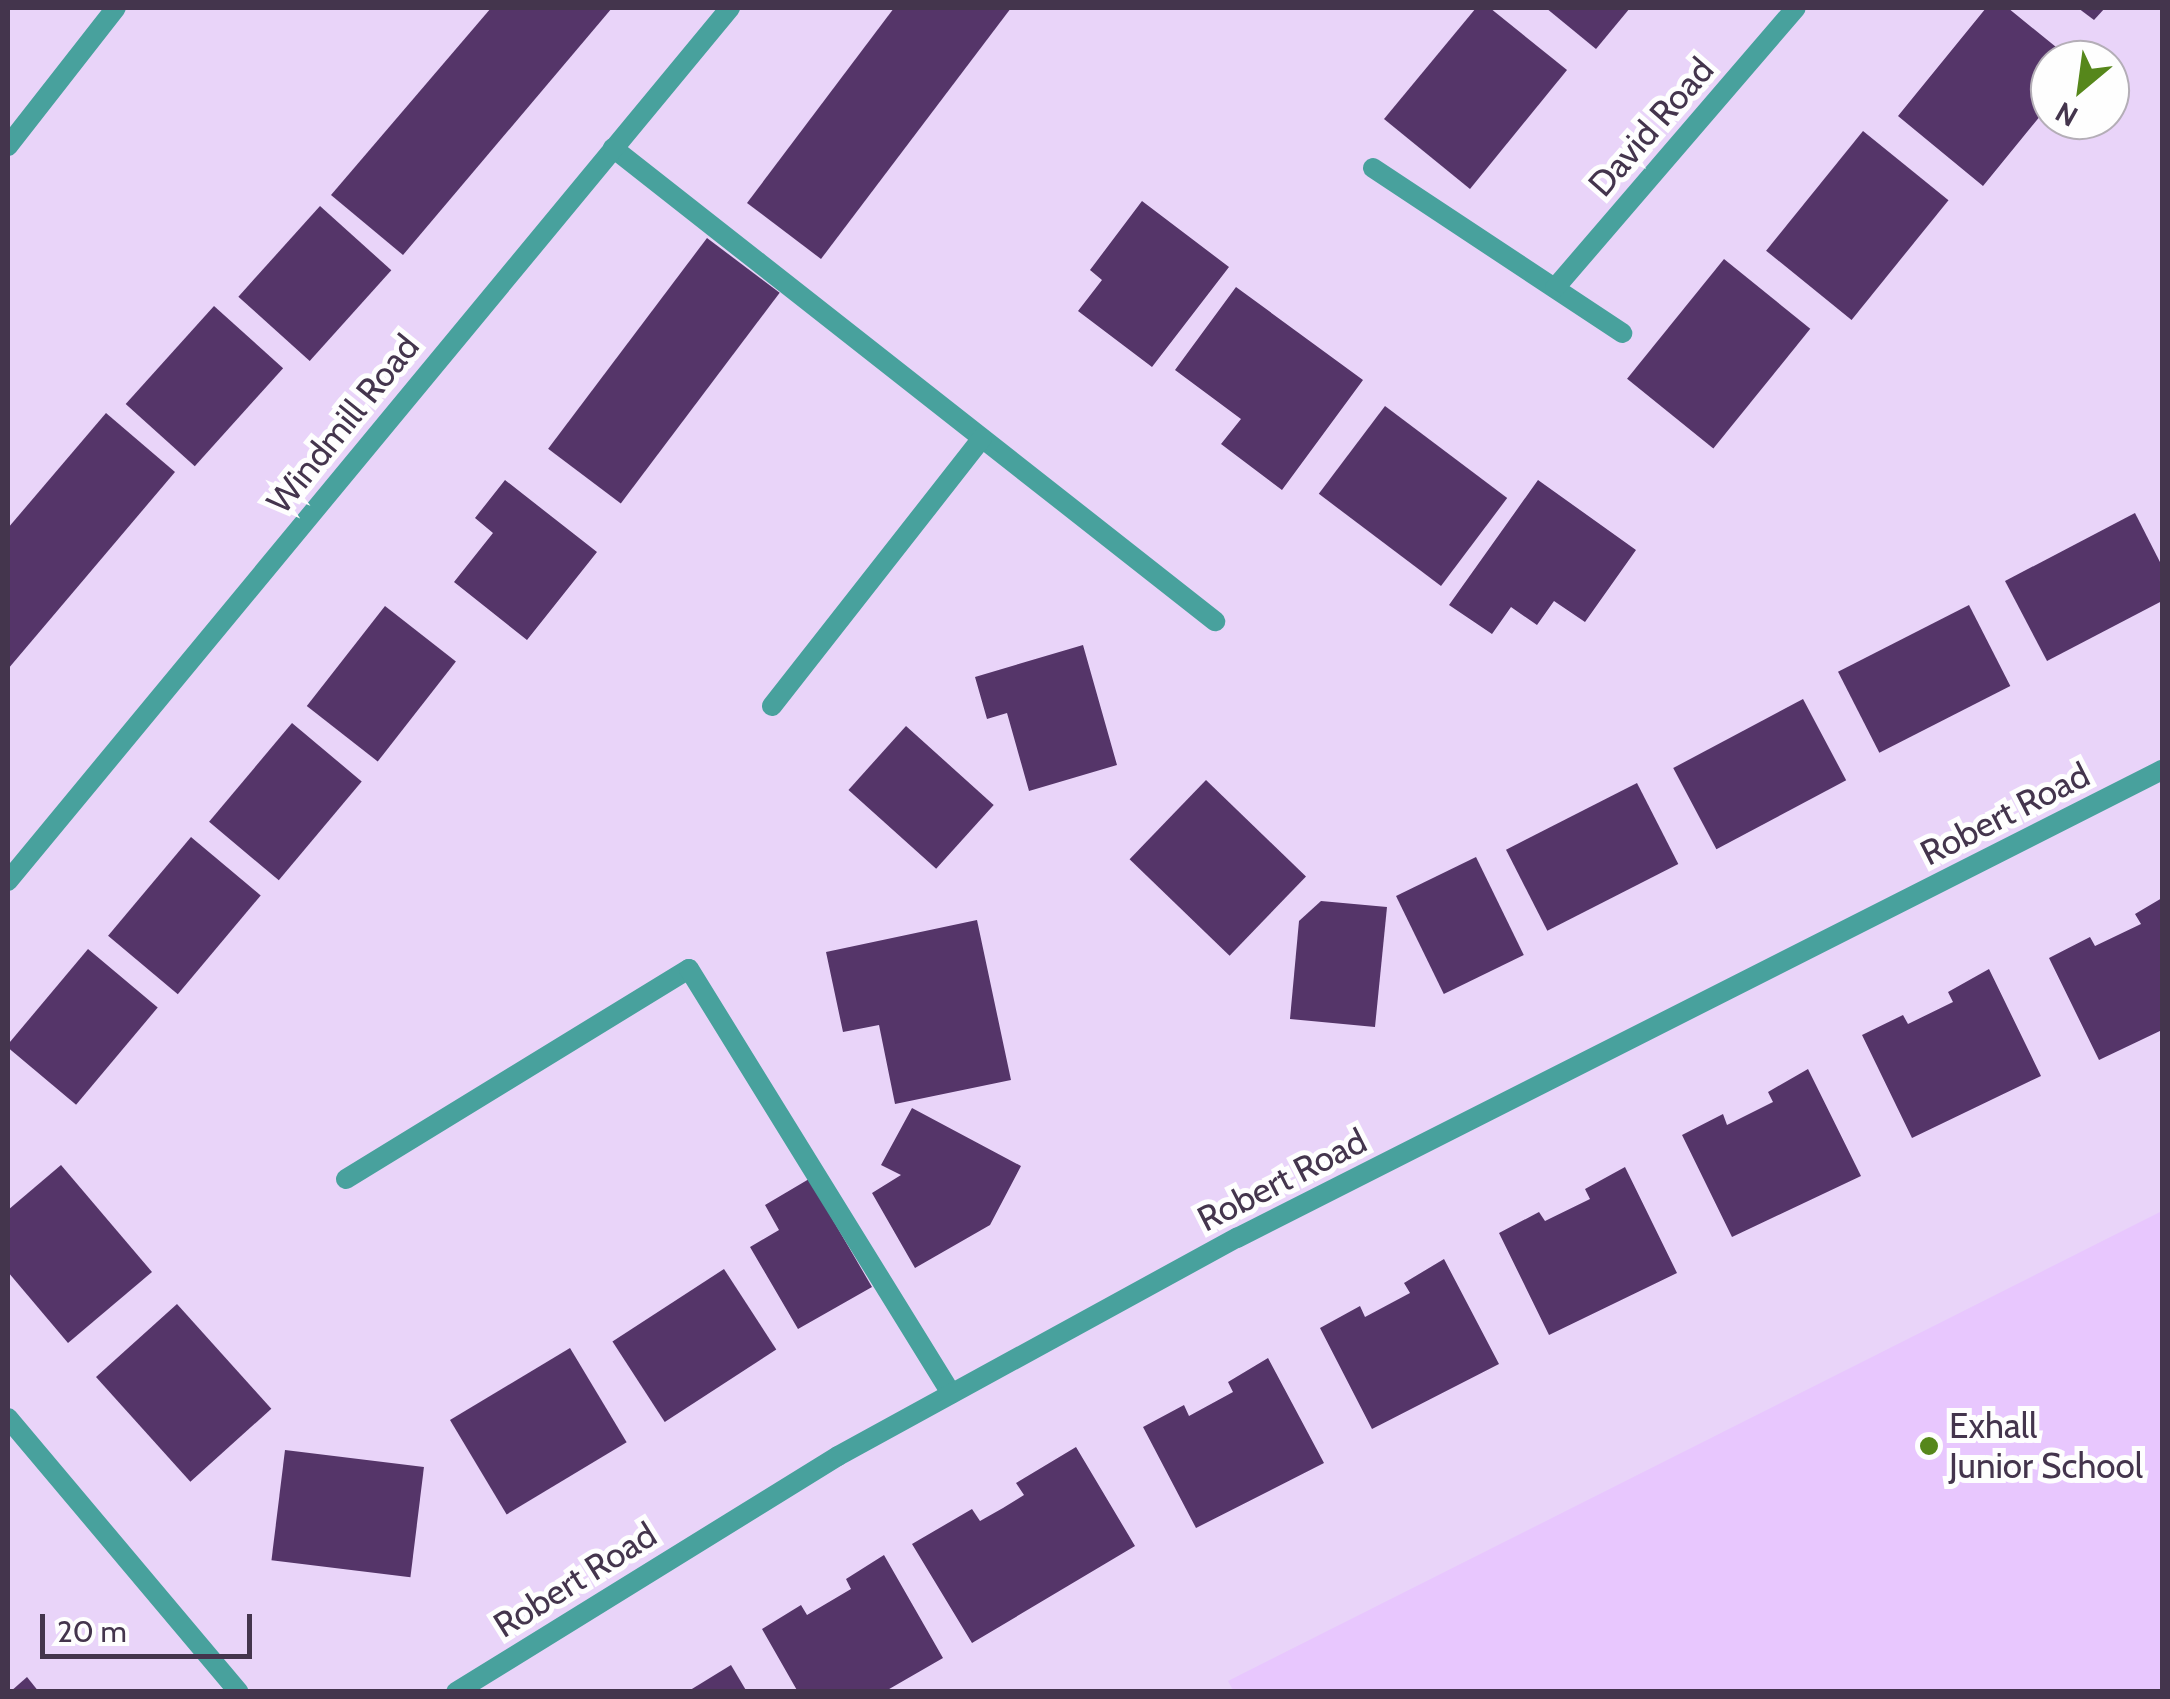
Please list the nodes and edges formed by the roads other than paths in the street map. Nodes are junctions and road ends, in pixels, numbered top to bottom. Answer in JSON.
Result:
{"nodes":[{"id":1,"x":116,"y":8,"type":"edge"},
{"id":2,"x":730,"y":8,"type":"edge"},
{"id":3,"x":1796,"y":8,"type":"edge"},
{"id":4,"x":8,"y":146,"type":"edge"},
{"id":5,"x":613,"y":148,"type":"junction"},
{"id":6,"x":1374,"y":168,"type":"dead end"},
{"id":7,"x":1556,"y":288,"type":"junction"},
{"id":8,"x":1622,"y":333,"type":"dead end"},
{"id":9,"x":982,"y":438,"type":"junction"},
{"id":10,"x":1215,"y":621,"type":"dead end"},
{"id":11,"x":772,"y":706,"type":"dead end"},
{"id":12,"x":2162,"y":770,"type":"edge"},
{"id":13,"x":8,"y":881,"type":"edge"},
{"id":14,"x":346,"y":1179,"type":"dead end"},
{"id":15,"x":952,"y":1394,"type":"junction"},
{"id":16,"x":8,"y":1418,"type":"edge"},
{"id":17,"x":240,"y":1692,"type":"edge"},
{"id":18,"x":456,"y":1692,"type":"edge"}],
"edges":[{"from":1,"to":4,"type":"street"},
{"from":2,"to":5,"type":"street","name":"Windmill Road"},
{"from":3,"to":7,"type":"street","name":"David Road"},
{"from":5,"to":9,"type":"street"},
{"from":5,"to":13,"type":"street","name":"Windmill Road"},
{"from":6,"to":7,"type":"street"},
{"from":7,"to":8,"type":"street"},
{"from":9,"to":10,"type":"street"},
{"from":9,"to":11,"type":"street"},
{"from":12,"to":15,"type":"street","name":"Robert Road"},
{"from":14,"to":15,"type":"street"},
{"from":15,"to":18,"type":"street","name":"Robert Road"},
{"from":16,"to":17,"type":"street"}]}
